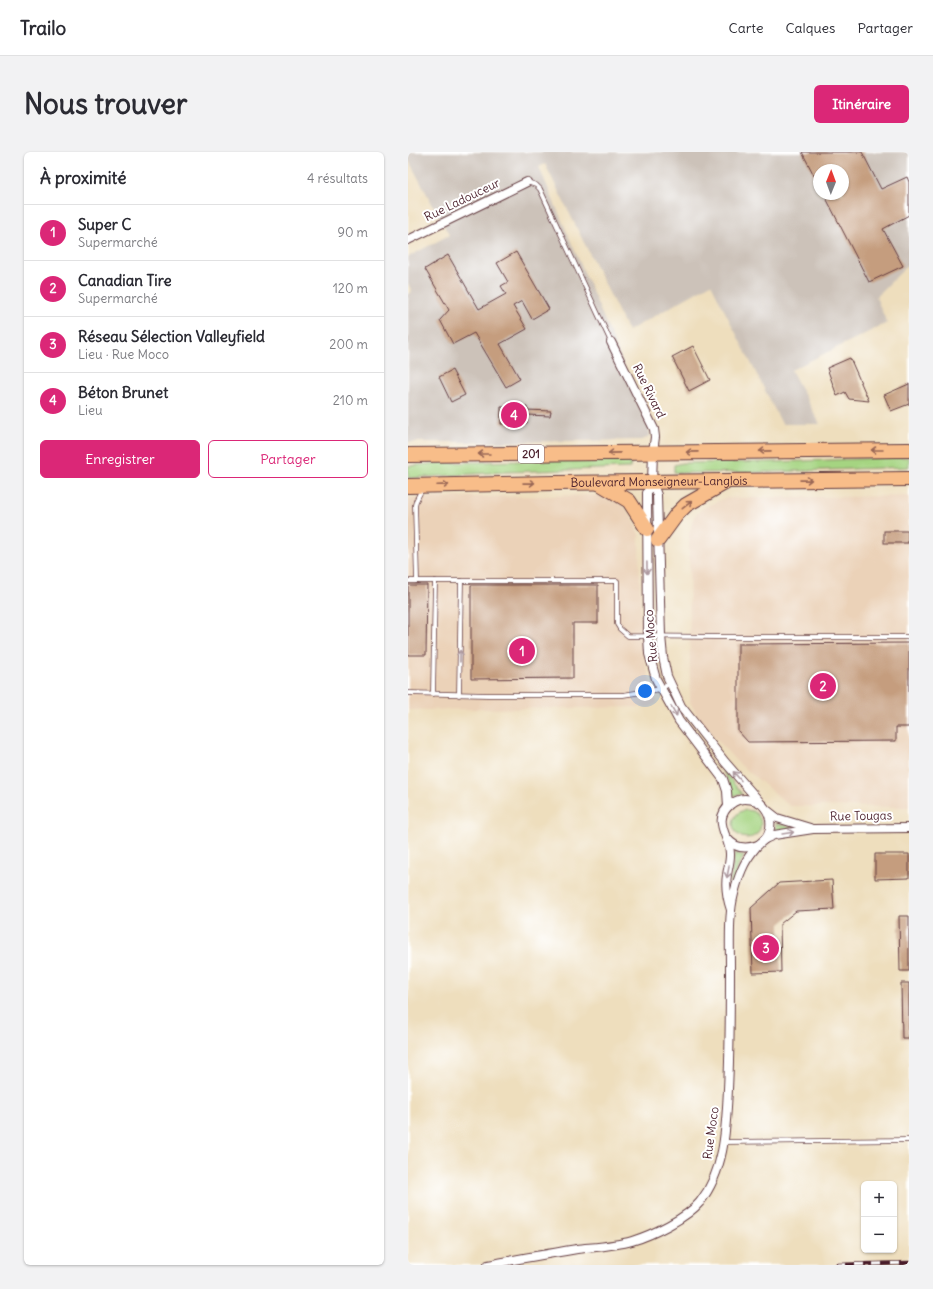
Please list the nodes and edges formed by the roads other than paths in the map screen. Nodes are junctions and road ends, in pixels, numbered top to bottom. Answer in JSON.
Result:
{"nodes":[{"id":1,"x":527,"y":182,"type":"joint"},
{"id":2,"x":408,"y":240,"type":"edge"},
{"id":3,"x":611,"y":342,"type":"joint"},
{"id":4,"x":909,"y":450,"type":"edge"},
{"id":5,"x":653,"y":452,"type":"junction"},
{"id":6,"x":408,"y":455,"type":"edge"},
{"id":7,"x":909,"y":479,"type":"edge"},
{"id":8,"x":728,"y":481,"type":"junction"},
{"id":9,"x":599,"y":482,"type":"junction"},
{"id":10,"x":652,"y":482,"type":"junction"},
{"id":11,"x":408,"y":486,"type":"edge"},
{"id":12,"x":424,"y":486,"type":"junction"},
{"id":13,"x":647,"y":529,"type":"junction"},
{"id":14,"x":658,"y":540,"type":"junction"},
{"id":15,"x":408,"y":581,"type":"edge"},
{"id":16,"x":417,"y":581,"type":"junction"},
{"id":17,"x":435,"y":581,"type":"junction"},
{"id":18,"x":461,"y":581,"type":"junction"},
{"id":19,"x":648,"y":636,"type":"junction"},
{"id":20,"x":661,"y":636,"type":"junction"},
{"id":21,"x":909,"y":636,"type":"edge"},
{"id":22,"x":670,"y":683,"type":"junction"},
{"id":23,"x":661,"y":689,"type":"junction"},
{"id":24,"x":408,"y":693,"type":"edge"},
{"id":25,"x":433,"y":694,"type":"junction"},
{"id":26,"x":459,"y":694,"type":"junction"},
{"id":27,"x":728,"y":806,"type":"junction"},
{"id":28,"x":765,"y":808,"type":"junction"},
{"id":29,"x":909,"y":828,"type":"edge"},
{"id":30,"x":813,"y":829,"type":"junction"},
{"id":31,"x":724,"y":834,"type":"junction"},
{"id":32,"x":761,"y":842,"type":"junction"},
{"id":33,"x":730,"y":910,"type":"junction"},
{"id":34,"x":909,"y":1140,"type":"edge"},
{"id":35,"x":724,"y":1142,"type":"junction"},
{"id":36,"x":488,"y":1265,"type":"edge"}],
"edges":[{"from":1,"to":2,"type":"street","name":"Rue Ladouceur"},
{"from":1,"to":3,"type":"lane"},
{"from":3,"to":5,"type":"street","name":"Rue Rivard"},
{"from":4,"to":5,"type":"highway","number":"201","one_way":true},
{"from":5,"to":6,"type":"highway","number":"201","one_way":true},
{"from":5,"to":10,"type":"street","name":"Rue Moco"},
{"from":8,"to":7,"type":"highway","name":"Boulevard Monseigneur-Langlois","one_way":true},
{"from":8,"to":10,"type":"highway","name":"Boulevard Monseigneur-Langlois"},
{"from":14,"to":8,"type":"highway","one_way":true},
{"from":9,"to":10,"type":"highway","name":"Boulevard Monseigneur-Langlois"},
{"from":12,"to":9,"type":"highway","name":"Boulevard Monseigneur-Langlois","one_way":true},
{"from":9,"to":13,"type":"highway"},
{"from":10,"to":13,"type":"street","name":"Rue Moco"},
{"from":10,"to":14,"type":"street","name":"Rue Moco"},
{"from":11,"to":12,"type":"highway","name":"Boulevard Monseigneur-Langlois"},
{"from":12,"to":16,"type":"lane"},
{"from":13,"to":19,"type":"street","name":"Rue Moco","one_way":true},
{"from":14,"to":20,"type":"street","name":"Rue Moco"},
{"from":15,"to":16,"type":"lane"},
{"from":16,"to":17,"type":"lane"},
{"from":17,"to":18,"type":"lane"},
{"from":17,"to":25,"type":"lane"},
{"from":18,"to":19,"type":"lane"},
{"from":26,"to":18,"type":"lane","one_way":true},
{"from":19,"to":20,"type":"lane"},
{"from":19,"to":23,"type":"street","name":"Rue Moco"},
{"from":20,"to":21,"type":"lane"},
{"from":20,"to":22,"type":"street","name":"Rue Moco"},
{"from":22,"to":23,"type":"lane"},
{"from":28,"to":22,"type":"street","name":"Rue Moco","one_way":true},
{"from":23,"to":26,"type":"lane"},
{"from":23,"to":27,"type":"street","name":"Rue Moco","one_way":true},
{"from":24,"to":25,"type":"lane"},
{"from":25,"to":26,"type":"lane"},
{"from":27,"to":28,"type":"street"},
{"from":27,"to":31,"type":"street","name":"Rue Moco"},
{"from":28,"to":30,"type":"street","name":"Rue Tougas"},
{"from":28,"to":32,"type":"street","name":"Rue Moco"},
{"from":29,"to":30,"type":"street","name":"Rue Tougas"},
{"from":32,"to":30,"type":"street","name":"Rue Tougas","one_way":true},
{"from":31,"to":32,"type":"street"},
{"from":31,"to":33,"type":"street","name":"Rue Moco","one_way":true},
{"from":32,"to":33,"type":"street","name":"Rue Moco"},
{"from":33,"to":35,"type":"street","name":"Rue Moco"},
{"from":34,"to":35,"type":"lane"},
{"from":35,"to":36,"type":"street","name":"Rue Moco"}]}
